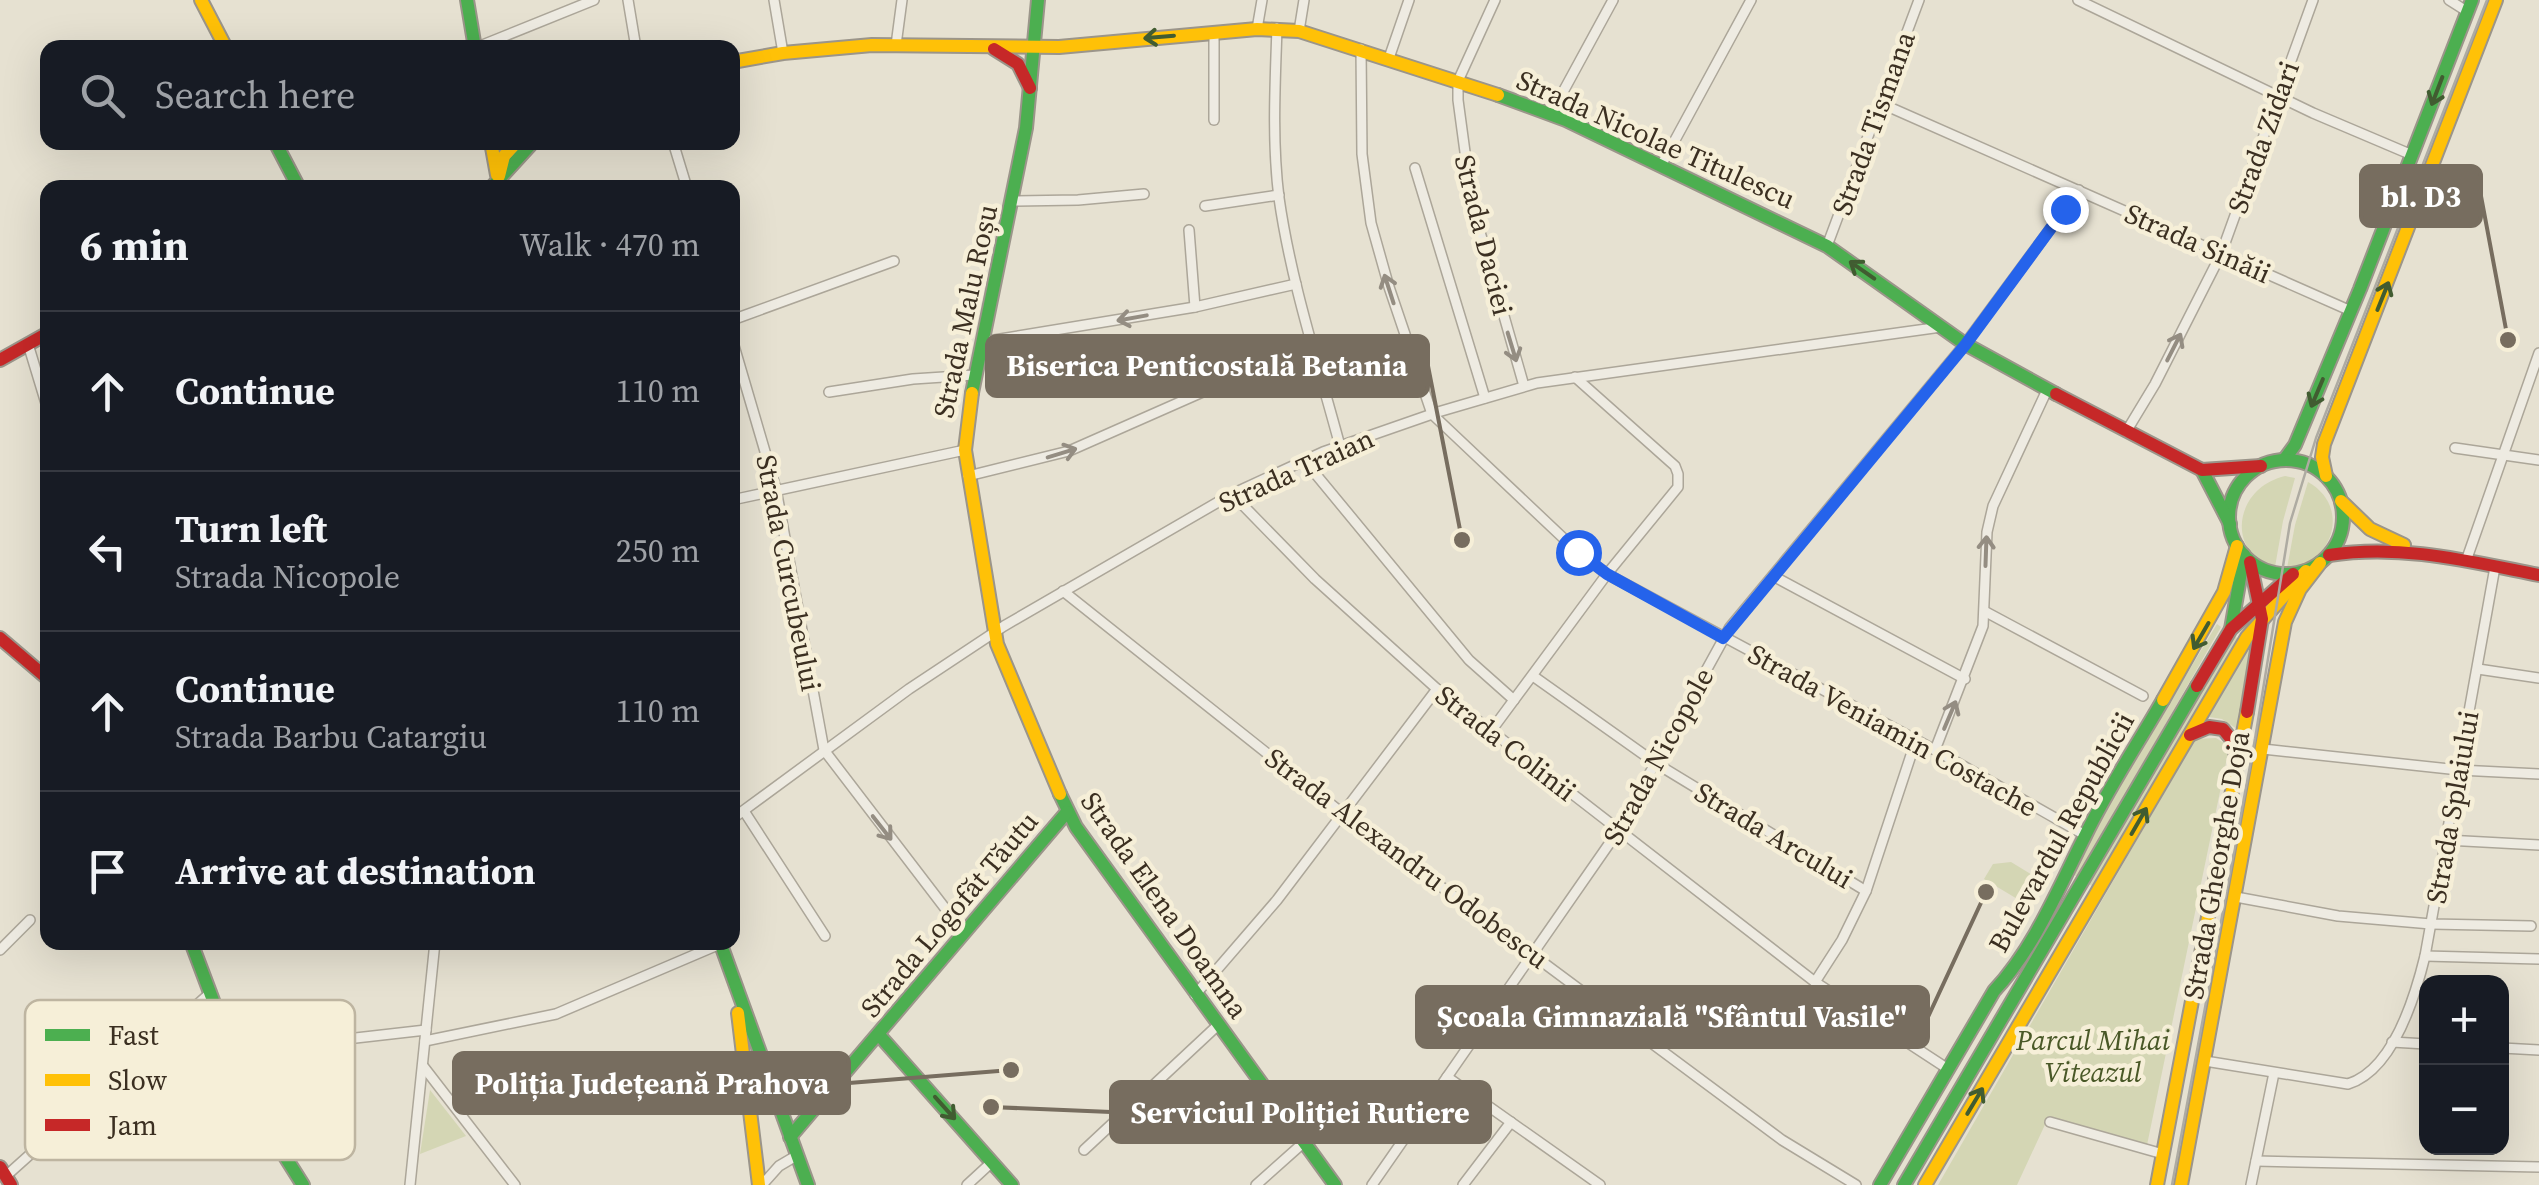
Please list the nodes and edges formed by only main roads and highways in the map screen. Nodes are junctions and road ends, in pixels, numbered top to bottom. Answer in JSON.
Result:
{"nodes":[{"id":1,"x":201,"y":0,"type":"edge"},
{"id":2,"x":468,"y":0,"type":"edge"},
{"id":3,"x":1038,"y":0,"type":"edge"},
{"id":4,"x":2496,"y":0,"type":"edge"},
{"id":5,"x":2470,"y":6,"type":"edge"},
{"id":6,"x":222,"y":40,"type":"edge"},
{"id":7,"x":474,"y":40,"type":"edge"},
{"id":8,"x":982,"y":46,"type":"junction"},
{"id":9,"x":1034,"y":46,"type":"junction"},
{"id":10,"x":740,"y":61,"type":"edge"},
{"id":11,"x":1030,"y":89,"type":"junction"},
{"id":12,"x":279,"y":150,"type":"edge"},
{"id":13,"x":492,"y":150,"type":"edge"},
{"id":14,"x":510,"y":150,"type":"edge"},
{"id":15,"x":525,"y":150,"type":"edge"},
{"id":16,"x":294,"y":180,"type":"edge"},
{"id":17,"x":495,"y":180,"type":"edge"},
{"id":18,"x":498,"y":180,"type":"edge"},
{"id":19,"x":500,"y":180,"type":"edge"},
{"id":20,"x":40,"y":337,"type":"edge"},
{"id":21,"x":0,"y":360,"type":"edge"},
{"id":22,"x":2284,"y":460,"type":"junction"},
{"id":23,"x":2261,"y":466,"type":"junction"},
{"id":24,"x":2202,"y":470,"type":"junction"},
{"id":25,"x":2326,"y":476,"type":"junction"},
{"id":26,"x":2341,"y":501,"type":"junction"},
{"id":27,"x":2230,"y":524,"type":"junction"},
{"id":28,"x":2416,"y":549,"type":"junction"},
{"id":29,"x":2244,"y":554,"type":"junction"},
{"id":30,"x":2324,"y":559,"type":"junction"},
{"id":31,"x":2300,"y":572,"type":"junction"},
{"id":32,"x":2539,"y":575,"type":"edge"},
{"id":33,"x":2261,"y":612,"type":"junction"},
{"id":34,"x":2231,"y":629,"type":"junction"},
{"id":35,"x":994,"y":632,"type":"joint"},
{"id":36,"x":0,"y":638,"type":"edge"},
{"id":37,"x":40,"y":672,"type":"edge"},
{"id":38,"x":2190,"y":735,"type":"junction"},
{"id":39,"x":2238,"y":760,"type":"junction"},
{"id":40,"x":1067,"y":812,"type":"junction"},
{"id":41,"x":193,"y":950,"type":"edge"},
{"id":42,"x":722,"y":950,"type":"edge"},
{"id":43,"x":734,"y":986,"type":"junction"},
{"id":44,"x":211,"y":1000,"type":"edge"},
{"id":45,"x":880,"y":1036,"type":"junction"},
{"id":46,"x":790,"y":1138,"type":"junction"},
{"id":47,"x":286,"y":1160,"type":"edge"},
{"id":48,"x":303,"y":1185,"type":"edge"},
{"id":49,"x":761,"y":1185,"type":"edge"},
{"id":50,"x":808,"y":1185,"type":"edge"},
{"id":51,"x":1012,"y":1185,"type":"edge"},
{"id":52,"x":1335,"y":1185,"type":"edge"},
{"id":53,"x":1880,"y":1185,"type":"edge"},
{"id":54,"x":1904,"y":1185,"type":"edge"},
{"id":55,"x":1925,"y":1185,"type":"edge"},
{"id":56,"x":2157,"y":1185,"type":"edge"},
{"id":57,"x":2181,"y":1185,"type":"edge"}],
"edges":[{"from":1,"to":6,"type":"main road"},
{"from":2,"to":7,"type":"main road"},
{"from":3,"to":9,"type":"main road","name":"Strada Malu Roșu"},
{"from":25,"to":4,"type":"main road","one_way":true},
{"from":5,"to":22,"type":"main road","one_way":true},
{"from":8,"to":9,"type":"main road","name":"Strada Nicolae Titulescu"},
{"from":8,"to":10,"type":"main road","name":"Strada Nicolae Titulescu"},
{"from":8,"to":11,"type":"main road"},
{"from":9,"to":11,"type":"main road","name":"Strada Malu Roșu"},
{"from":24,"to":9,"type":"main road","name":"Strada Nicolae Titulescu","one_way":true},
{"from":11,"to":35,"type":"main road","name":"Strada Malu Roșu"},
{"from":12,"to":16,"type":"main road"},
{"from":13,"to":17,"type":"main road"},
{"from":14,"to":18,"type":"main road"},
{"from":15,"to":19,"type":"main road"},
{"from":20,"to":21,"type":"main road"},
{"from":22,"to":23,"type":"main road"},
{"from":22,"to":25,"type":"main road"},
{"from":23,"to":24,"type":"main road"},
{"from":23,"to":27,"type":"main road"},
{"from":24,"to":27,"type":"main road"},
{"from":25,"to":26,"type":"main road"},
{"from":26,"to":28,"type":"main road"},
{"from":26,"to":30,"type":"main road"},
{"from":27,"to":29,"type":"main road"},
{"from":28,"to":30,"type":"main road"},
{"from":28,"to":32,"type":"main road"},
{"from":29,"to":31,"type":"main road"},
{"from":29,"to":33,"type":"main road","name":"Strada Gheorghe Doja"},
{"from":29,"to":34,"type":"main road","name":"Bulevardul Republicii"},
{"from":29,"to":53,"type":"main road","name":"Bulevardul Republicii","one_way":true},
{"from":30,"to":31,"type":"main road"},
{"from":30,"to":57,"type":"main road","name":"Strada Gheorghe Doja"},
{"from":31,"to":33,"type":"main road","name":"Bulevardul Republicii"},
{"from":33,"to":34,"type":"main road","name":"Bulevardul Republicii"},
{"from":33,"to":38,"type":"main road","name":"Bulevardul Republicii"},
{"from":33,"to":39,"type":"main road","name":"Strada Gheorghe Doja"},
{"from":34,"to":54,"type":"main road","name":"Bulevardul Republicii"},
{"from":35,"to":40,"type":"main road","name":"Strada Elena Doamna"},
{"from":36,"to":37,"type":"main road"},
{"from":38,"to":39,"type":"main road"},
{"from":55,"to":38,"type":"main road","name":"Bulevardul Republicii","one_way":true},
{"from":39,"to":56,"type":"main road","name":"Strada Gheorghe Doja"},
{"from":40,"to":45,"type":"main road","name":"Strada Logofăt Tăutu"},
{"from":40,"to":52,"type":"main road","name":"Strada Elena Doamna"},
{"from":41,"to":44,"type":"main road"},
{"from":42,"to":43,"type":"main road"},
{"from":43,"to":46,"type":"main road"},
{"from":43,"to":49,"type":"main road"},
{"from":45,"to":46,"type":"main road","name":"Strada Logofăt Tăutu"},
{"from":45,"to":51,"type":"main road","one_way":true},
{"from":46,"to":50,"type":"main road"},
{"from":47,"to":48,"type":"main road"}]}
